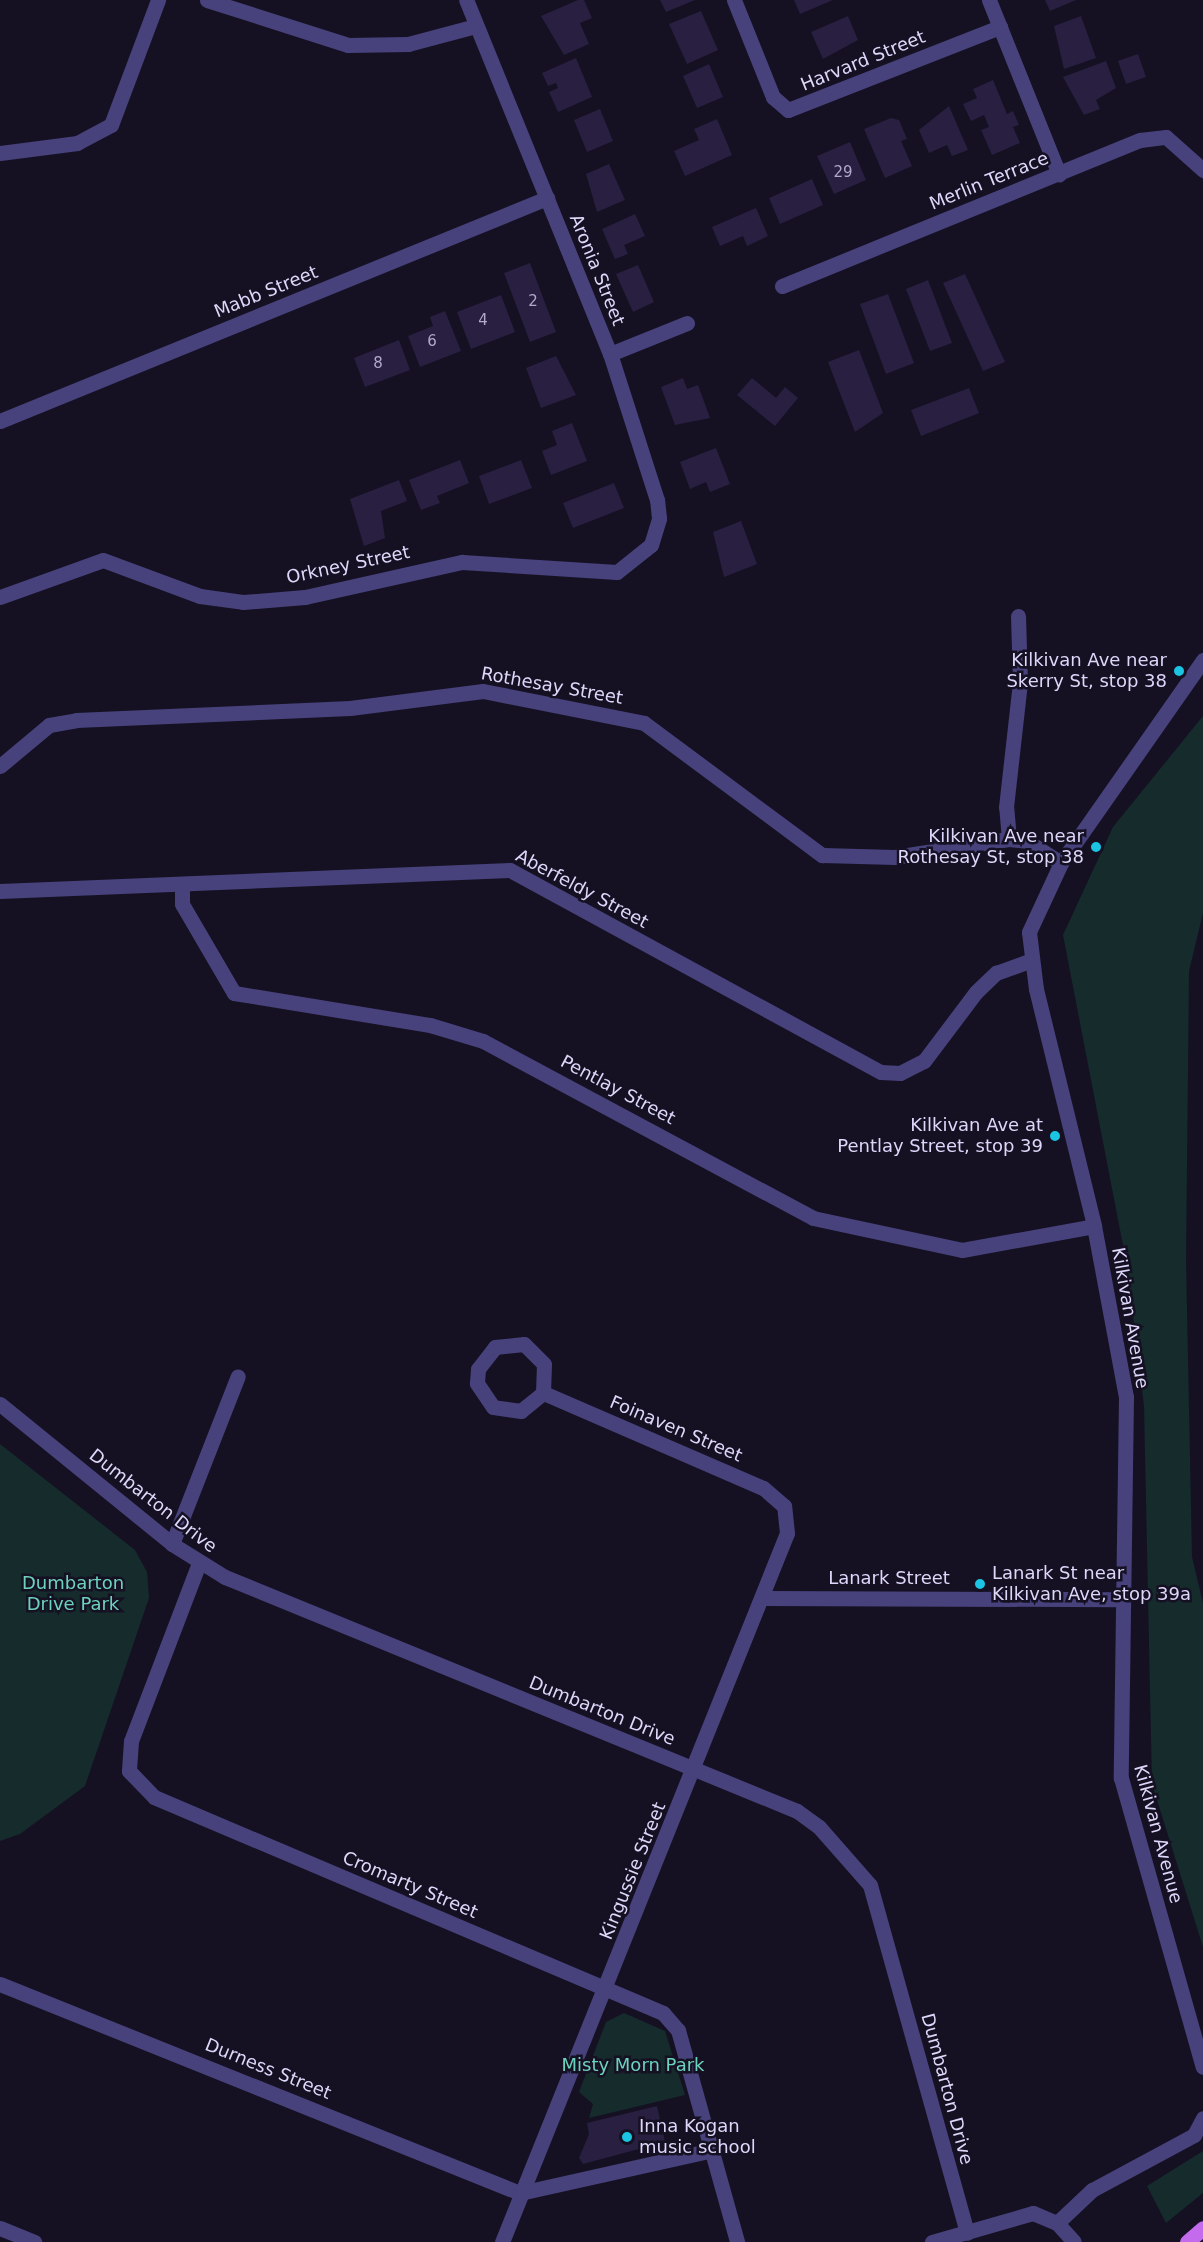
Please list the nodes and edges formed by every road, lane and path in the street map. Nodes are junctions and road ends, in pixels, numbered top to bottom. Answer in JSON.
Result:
{"nodes":[{"id":1,"x":158,"y":0,"type":"edge"},
{"id":2,"x":207,"y":0,"type":"edge"},
{"id":3,"x":466,"y":0,"type":"edge"},
{"id":4,"x":734,"y":0,"type":"edge"},
{"id":5,"x":989,"y":0,"type":"edge"},
{"id":6,"x":476,"y":26,"type":"junction"},
{"id":7,"x":1000,"y":27,"type":"junction"},
{"id":8,"x":0,"y":153,"type":"edge"},
{"id":9,"x":1203,"y":170,"type":"edge"},
{"id":10,"x":1059,"y":174,"type":"junction"},
{"id":11,"x":547,"y":198,"type":"junction"},
{"id":12,"x":782,"y":286,"type":"dead end"},
{"id":13,"x":687,"y":324,"type":"dead end"},
{"id":14,"x":609,"y":354,"type":"junction"},
{"id":15,"x":0,"y":421,"type":"edge"},
{"id":16,"x":641,"y":559,"type":"joint"},
{"id":17,"x":0,"y":597,"type":"edge"},
{"id":18,"x":1018,"y":616,"type":"dead end"},
{"id":19,"x":1203,"y":660,"type":"edge"},
{"id":20,"x":0,"y":766,"type":"edge"},
{"id":21,"x":1009,"y":839,"type":"junction"},
{"id":22,"x":1061,"y":863,"type":"junction"},
{"id":23,"x":182,"y":885,"type":"junction"},
{"id":24,"x":0,"y":891,"type":"edge"},
{"id":25,"x":1031,"y":960,"type":"junction"},
{"id":26,"x":1094,"y":1226,"type":"junction"},
{"id":27,"x":238,"y":1376,"type":"dead end"},
{"id":28,"x":543,"y":1393,"type":"junction"},
{"id":29,"x":0,"y":1404,"type":"edge"},
{"id":30,"x":787,"y":1511,"type":"joint"},
{"id":31,"x":172,"y":1544,"type":"junction"},
{"id":32,"x":199,"y":1563,"type":"junction"},
{"id":33,"x":765,"y":1598,"type":"junction"},
{"id":34,"x":1122,"y":1599,"type":"junction"},
{"id":35,"x":695,"y":1771,"type":"junction"},
{"id":36,"x":0,"y":1984,"type":"edge"},
{"id":37,"x":605,"y":1989,"type":"junction"},
{"id":38,"x":1203,"y":2067,"type":"edge"},
{"id":39,"x":1203,"y":2118,"type":"edge"},
{"id":40,"x":713,"y":2150,"type":"junction"},
{"id":41,"x":520,"y":2193,"type":"junction"},
{"id":42,"x":1057,"y":2223,"type":"junction"},
{"id":43,"x":0,"y":2228,"type":"edge"},
{"id":44,"x":1203,"y":2228,"type":"edge"},
{"id":45,"x":967,"y":2233,"type":"junction"},
{"id":46,"x":34,"y":2242,"type":"edge"},
{"id":47,"x":501,"y":2242,"type":"edge"},
{"id":48,"x":737,"y":2242,"type":"edge"},
{"id":49,"x":932,"y":2242,"type":"edge"},
{"id":50,"x":1074,"y":2242,"type":"edge"},
{"id":51,"x":1186,"y":2242,"type":"edge"}],
"edges":[{"from":1,"to":8,"type":"street"},
{"from":2,"to":6,"type":"street"},
{"from":3,"to":6,"type":"street","name":"Aronia Street"},
{"from":4,"to":7,"type":"street","name":"Harvard Street"},
{"from":5,"to":7,"type":"street"},
{"from":6,"to":11,"type":"street","name":"Aronia Street"},
{"from":7,"to":10,"type":"street"},
{"from":9,"to":10,"type":"street","name":"Merlin Terrace"},
{"from":10,"to":12,"type":"street","name":"Merlin Terrace"},
{"from":11,"to":14,"type":"street","name":"Aronia Street"},
{"from":11,"to":15,"type":"street","name":"Mabb Street"},
{"from":13,"to":14,"type":"street"},
{"from":14,"to":16,"type":"street","name":"Aronia Street"},
{"from":16,"to":17,"type":"street","name":"Orkney Street"},
{"from":18,"to":21,"type":"street"},
{"from":19,"to":22,"type":"street","name":"Kilkivan Avenue"},
{"from":20,"to":21,"type":"street","name":"Rothesay Street"},
{"from":21,"to":22,"type":"street","name":"Rothesay Street"},
{"from":22,"to":25,"type":"street","name":"Kilkivan Avenue"},
{"from":23,"to":24,"type":"street","name":"Aberfeldy Street"},
{"from":23,"to":25,"type":"street","name":"Aberfeldy Street"},
{"from":23,"to":26,"type":"street","name":"Pentlay Street"},
{"from":25,"to":26,"type":"street","name":"Kilkivan Avenue"},
{"from":26,"to":34,"type":"street","name":"Kilkivan Avenue"},
{"from":27,"to":31,"type":"street"},
{"from":28,"to":28,"type":"street"},
{"from":28,"to":30,"type":"street","name":"Foinaven Street"},
{"from":29,"to":31,"type":"street","name":"Dumbarton Drive"},
{"from":30,"to":33,"type":"street","name":"Kingussie Street"},
{"from":31,"to":32,"type":"street","name":"Dumbarton Drive"},
{"from":32,"to":35,"type":"street","name":"Dumbarton Drive"},
{"from":32,"to":37,"type":"street","name":"Cromarty Street"},
{"from":33,"to":34,"type":"street","name":"Lanark Street"},
{"from":33,"to":35,"type":"street","name":"Kingussie Street"},
{"from":34,"to":38,"type":"street","name":"Kilkivan Avenue"},
{"from":35,"to":37,"type":"street","name":"Kingussie Street"},
{"from":35,"to":45,"type":"street","name":"Dumbarton Drive"},
{"from":36,"to":41,"type":"street","name":"Durness Street"},
{"from":37,"to":40,"type":"street","name":"Cromarty Street"},
{"from":37,"to":41,"type":"street","name":"Kingussie Street"},
{"from":39,"to":42,"type":"street"},
{"from":40,"to":41,"type":"street"},
{"from":40,"to":48,"type":"street","name":"Cromarty Street"},
{"from":41,"to":47,"type":"street","name":"Kingussie Street"},
{"from":42,"to":45,"type":"street"},
{"from":42,"to":50,"type":"street"},
{"from":43,"to":46,"type":"street"},
{"from":44,"to":51,"type":"main road"},
{"from":45,"to":49,"type":"street"}]}
